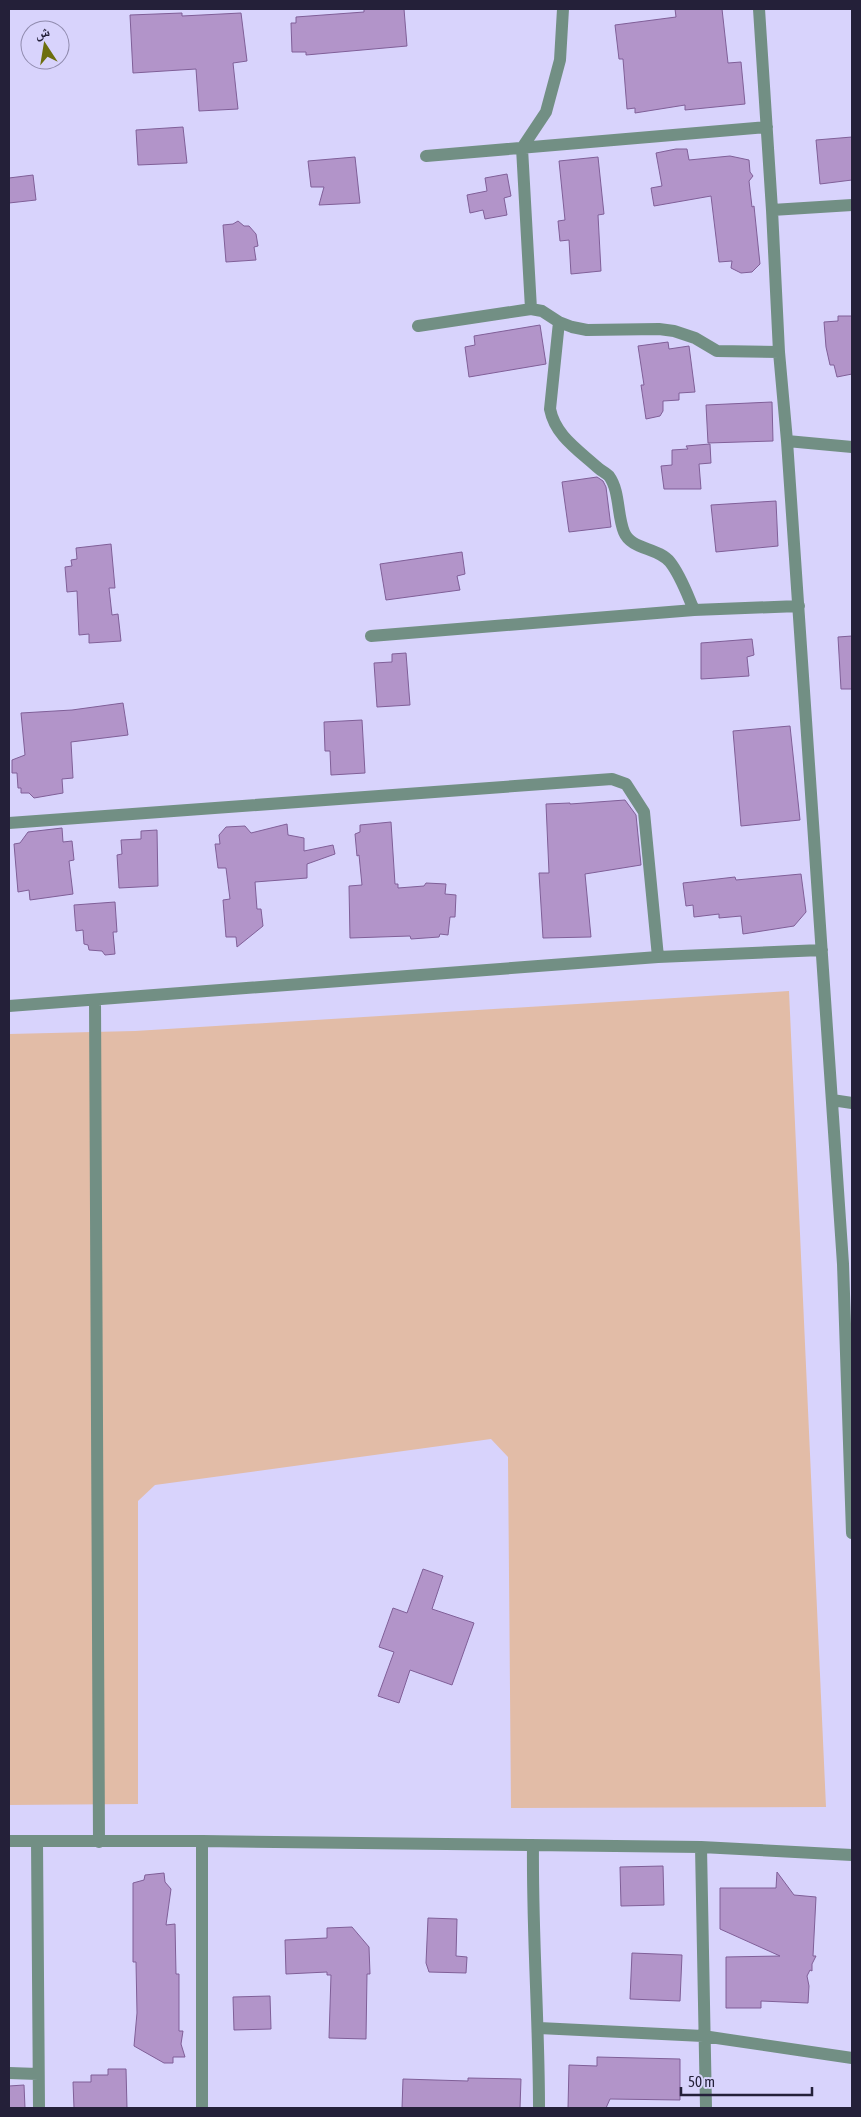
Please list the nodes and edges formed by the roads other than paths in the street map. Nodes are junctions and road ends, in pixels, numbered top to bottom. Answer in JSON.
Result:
{"nodes":[{"id":1,"x":563,"y":9,"type":"edge"},
{"id":2,"x":759,"y":9,"type":"edge"},
{"id":3,"x":767,"y":127,"type":"junction"},
{"id":4,"x":522,"y":148,"type":"junction"},
{"id":5,"x":426,"y":156,"type":"dead end"},
{"id":6,"x":852,"y":205,"type":"edge"},
{"id":7,"x":772,"y":210,"type":"junction"},
{"id":8,"x":531,"y":309,"type":"junction"},
{"id":9,"x":559,"y":322,"type":"junction"},
{"id":10,"x":418,"y":326,"type":"dead end"},
{"id":11,"x":779,"y":352,"type":"junction"},
{"id":12,"x":787,"y":441,"type":"junction"},
{"id":13,"x":852,"y":447,"type":"edge"},
{"id":14,"x":799,"y":606,"type":"junction"},
{"id":15,"x":694,"y":610,"type":"junction"},
{"id":16,"x":372,"y":636,"type":"dead end"},
{"id":17,"x":9,"y":823,"type":"edge"},
{"id":18,"x":822,"y":950,"type":"junction"},
{"id":19,"x":658,"y":957,"type":"junction"},
{"id":20,"x":95,"y":1000,"type":"junction"},
{"id":21,"x":9,"y":1006,"type":"edge"},
{"id":22,"x":832,"y":1100,"type":"junction"},
{"id":23,"x":852,"y":1103,"type":"edge"},
{"id":24,"x":848,"y":1265,"type":"edge"},
{"id":25,"x":852,"y":1533,"type":"edge"},
{"id":26,"x":9,"y":1841,"type":"edge"},
{"id":27,"x":37,"y":1841,"type":"junction"},
{"id":28,"x":202,"y":1841,"type":"junction"},
{"id":29,"x":99,"y":1842,"type":"junction"},
{"id":30,"x":533,"y":1845,"type":"junction"},
{"id":31,"x":701,"y":1847,"type":"junction"},
{"id":32,"x":852,"y":1855,"type":"edge"},
{"id":33,"x":539,"y":2028,"type":"junction"},
{"id":34,"x":703,"y":2036,"type":"junction"},
{"id":35,"x":852,"y":2058,"type":"edge"},
{"id":36,"x":9,"y":2073,"type":"edge"},
{"id":37,"x":38,"y":2074,"type":"junction"},
{"id":38,"x":39,"y":2108,"type":"edge"},
{"id":39,"x":202,"y":2108,"type":"edge"},
{"id":40,"x":539,"y":2108,"type":"edge"},
{"id":41,"x":706,"y":2108,"type":"edge"}],
"edges":[{"from":1,"to":4,"type":"street"},
{"from":2,"to":3,"type":"street"},
{"from":3,"to":4,"type":"street"},
{"from":3,"to":7,"type":"street"},
{"from":4,"to":5,"type":"street"},
{"from":4,"to":8,"type":"street"},
{"from":6,"to":7,"type":"street"},
{"from":7,"to":11,"type":"street"},
{"from":8,"to":9,"type":"street"},
{"from":8,"to":10,"type":"street"},
{"from":9,"to":11,"type":"street"},
{"from":9,"to":15,"type":"street"},
{"from":11,"to":12,"type":"street"},
{"from":12,"to":13,"type":"street"},
{"from":12,"to":14,"type":"street"},
{"from":14,"to":15,"type":"street"},
{"from":14,"to":18,"type":"street"},
{"from":15,"to":16,"type":"street"},
{"from":17,"to":19,"type":"street"},
{"from":18,"to":19,"type":"street"},
{"from":18,"to":22,"type":"street"},
{"from":19,"to":20,"type":"street"},
{"from":20,"to":21,"type":"street"},
{"from":20,"to":29,"type":"street"},
{"from":22,"to":23,"type":"street"},
{"from":22,"to":24,"type":"street"},
{"from":24,"to":25,"type":"street"},
{"from":26,"to":27,"type":"street"},
{"from":27,"to":29,"type":"street"},
{"from":27,"to":37,"type":"street"},
{"from":28,"to":29,"type":"street"},
{"from":28,"to":30,"type":"street"},
{"from":28,"to":39,"type":"street"},
{"from":30,"to":31,"type":"street"},
{"from":30,"to":33,"type":"street"},
{"from":31,"to":32,"type":"street"},
{"from":31,"to":34,"type":"street"},
{"from":33,"to":34,"type":"street"},
{"from":33,"to":40,"type":"street"},
{"from":34,"to":35,"type":"street"},
{"from":34,"to":41,"type":"street"},
{"from":36,"to":37,"type":"street"},
{"from":37,"to":38,"type":"street"}]}
